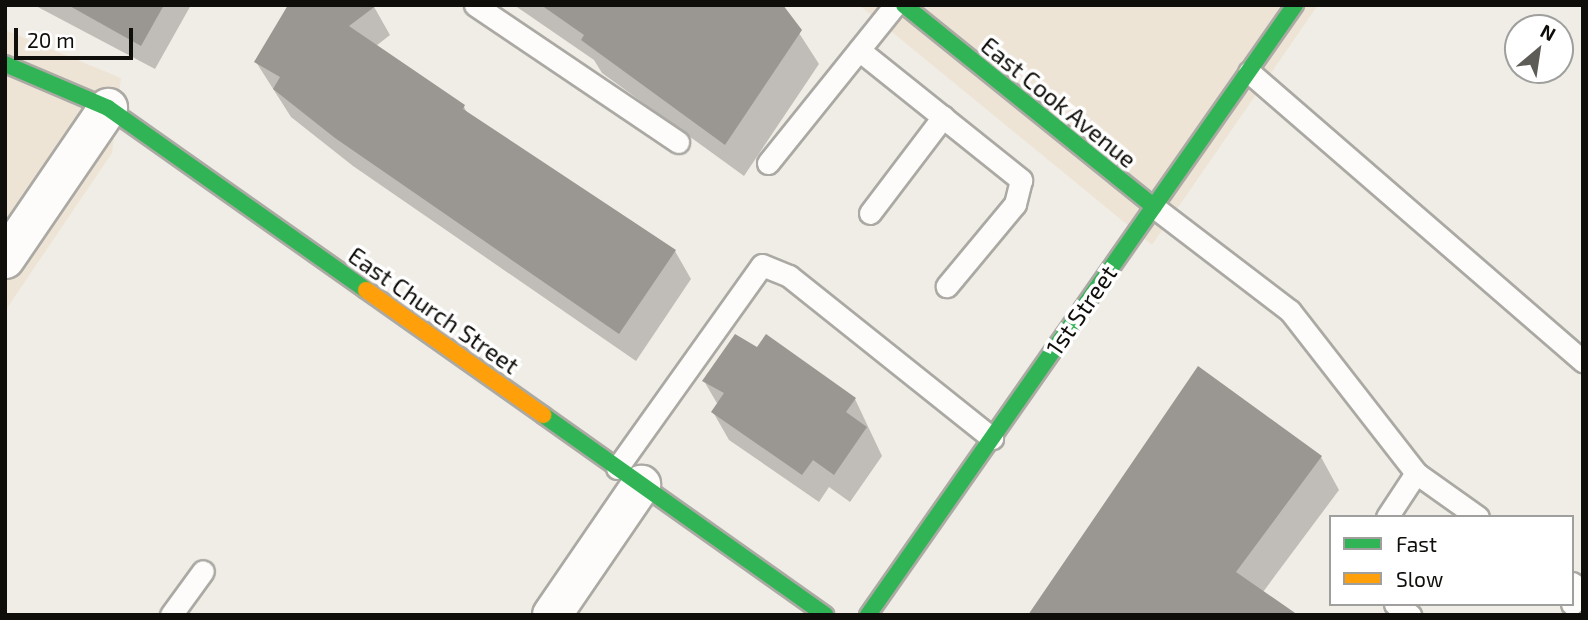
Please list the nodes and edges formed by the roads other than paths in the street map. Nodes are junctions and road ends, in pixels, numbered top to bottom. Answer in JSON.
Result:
{"nodes":[{"id":1,"x":475,"y":5,"type":"edge"},
{"id":2,"x":895,"y":5,"type":"edge"},
{"id":3,"x":904,"y":5,"type":"edge"},
{"id":4,"x":1295,"y":5,"type":"edge"},
{"id":5,"x":859,"y":50,"type":"junction"},
{"id":6,"x":5,"y":64,"type":"edge"},
{"id":7,"x":1249,"y":72,"type":"junction"},
{"id":8,"x":108,"y":108,"type":"junction"},
{"id":9,"x":943,"y":117,"type":"junction"},
{"id":10,"x":678,"y":142,"type":"dead end"},
{"id":11,"x":768,"y":163,"type":"dead end"},
{"id":12,"x":1154,"y":207,"type":"junction"},
{"id":13,"x":870,"y":213,"type":"dead end"},
{"id":14,"x":5,"y":258,"type":"edge"},
{"id":15,"x":947,"y":286,"type":"dead end"},
{"id":16,"x":1583,"y":361,"type":"edge"},
{"id":17,"x":992,"y":438,"type":"junction"},
{"id":18,"x":1416,"y":473,"type":"junction"},
{"id":19,"x":629,"y":476,"type":"junction"},
{"id":20,"x":1388,"y":515,"type":"edge"},
{"id":21,"x":1475,"y":515,"type":"edge"},
{"id":22,"x":203,"y":571,"type":"dead end"},
{"id":23,"x":1574,"y":584,"type":"edge"},
{"id":24,"x":1574,"y":601,"type":"edge"},
{"id":25,"x":171,"y":615,"type":"edge"},
{"id":26,"x":552,"y":615,"type":"edge"},
{"id":27,"x":825,"y":615,"type":"edge"},
{"id":28,"x":867,"y":615,"type":"edge"}],
"edges":[{"from":1,"to":10,"type":"lane"},
{"from":2,"to":5,"type":"lane"},
{"from":3,"to":12,"type":"street","name":"East Cook Avenue"},
{"from":4,"to":7,"type":"street","name":"1st Street"},
{"from":5,"to":9,"type":"lane"},
{"from":5,"to":11,"type":"lane"},
{"from":6,"to":8,"type":"street","name":"East Church Street"},
{"from":7,"to":12,"type":"street","name":"1st Street"},
{"from":7,"to":16,"type":"lane"},
{"from":8,"to":14,"type":"street"},
{"from":8,"to":19,"type":"street","name":"East Church Street"},
{"from":9,"to":13,"type":"lane"},
{"from":9,"to":15,"type":"lane"},
{"from":12,"to":17,"type":"street","name":"1st Street"},
{"from":12,"to":18,"type":"lane"},
{"from":17,"to":19,"type":"lane"},
{"from":17,"to":28,"type":"street","name":"1st Street"},
{"from":18,"to":20,"type":"lane"},
{"from":18,"to":21,"type":"lane"},
{"from":19,"to":26,"type":"street"},
{"from":19,"to":27,"type":"street","name":"East Church Street"},
{"from":22,"to":25,"type":"lane"},
{"from":23,"to":24,"type":"lane"}]}
